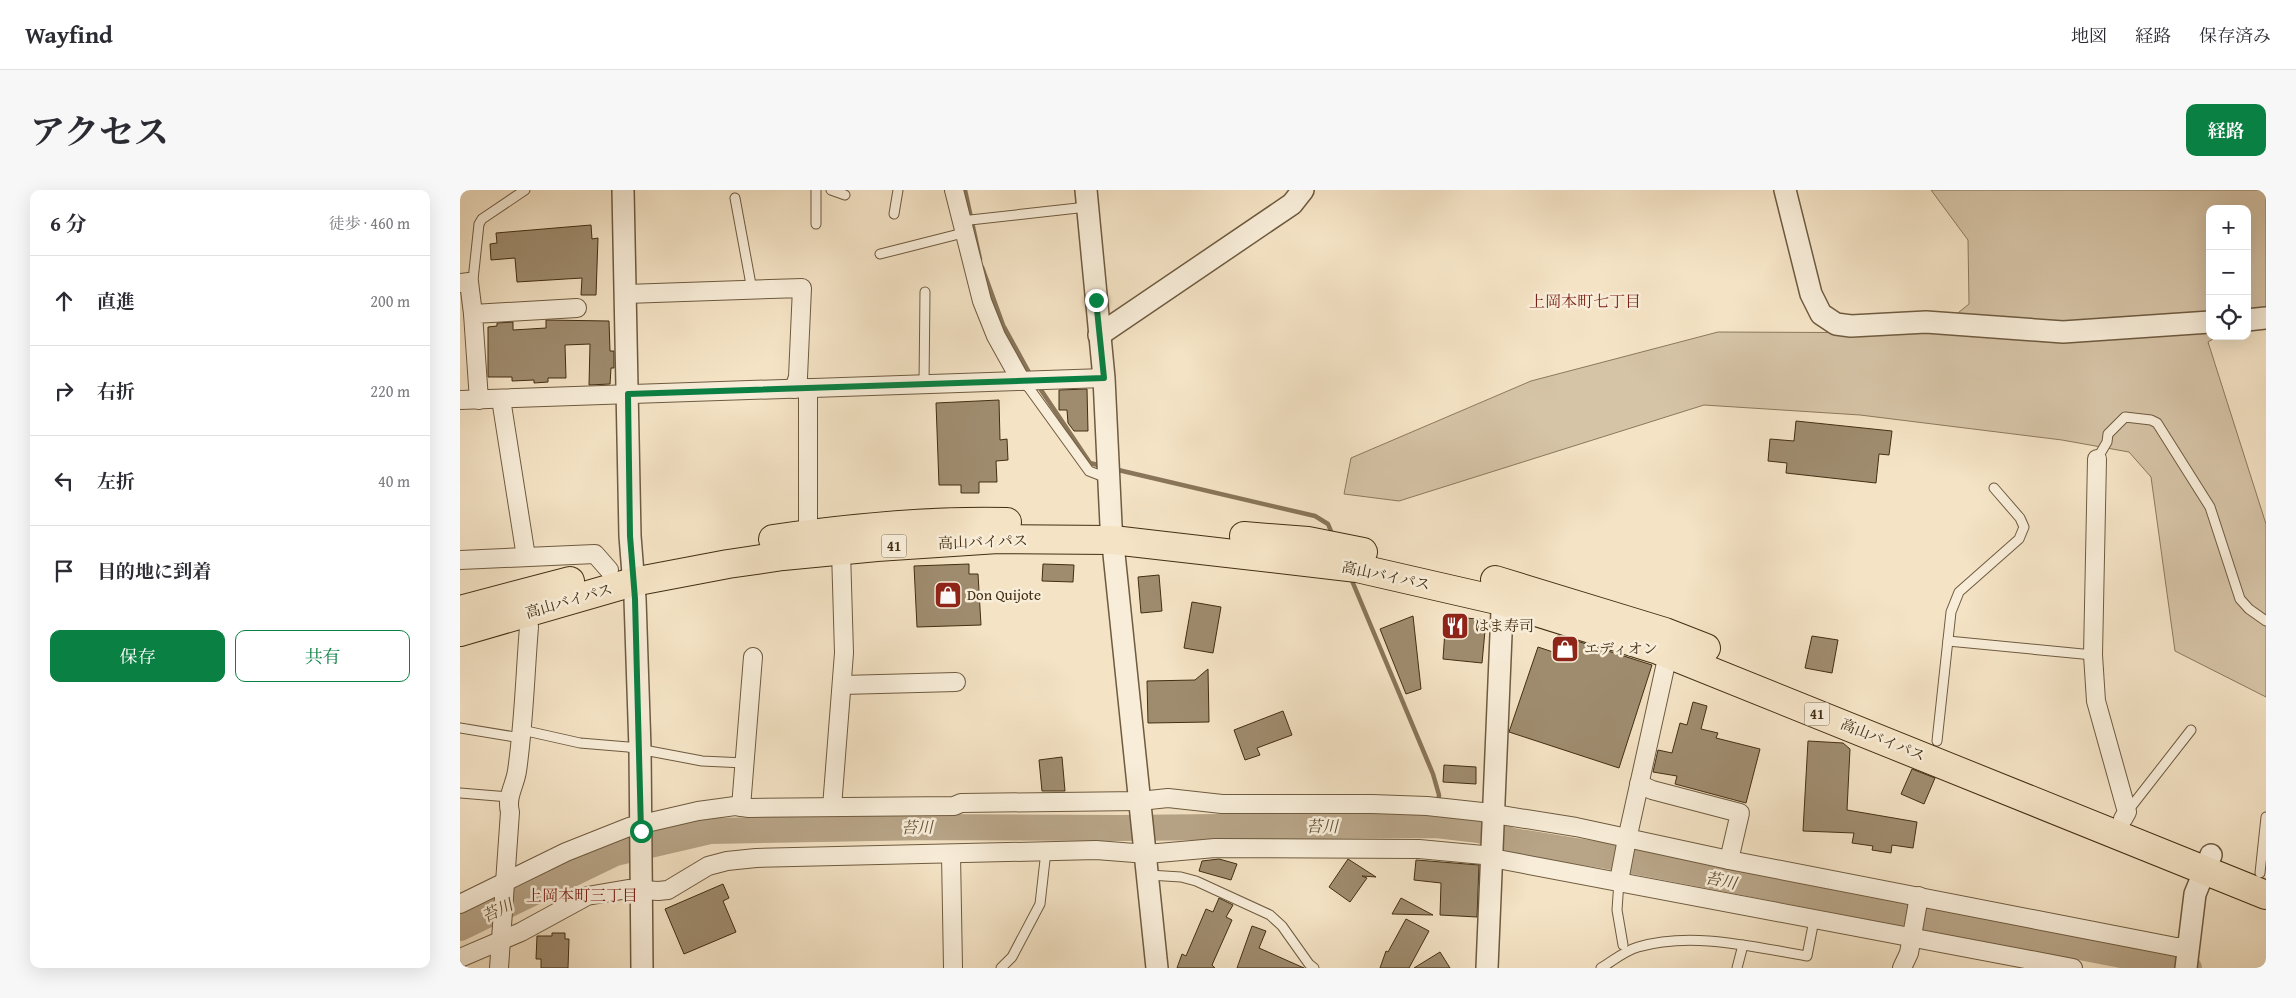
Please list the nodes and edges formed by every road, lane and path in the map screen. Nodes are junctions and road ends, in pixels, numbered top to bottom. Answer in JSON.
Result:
{"nodes":[{"id":1,"x":525,"y":190,"type":"edge"},
{"id":2,"x":623,"y":190,"type":"edge"},
{"id":3,"x":816,"y":190,"type":"edge"},
{"id":4,"x":831,"y":190,"type":"edge"},
{"id":5,"x":898,"y":190,"type":"edge"},
{"id":6,"x":954,"y":190,"type":"edge"},
{"id":7,"x":1303,"y":190,"type":"edge"},
{"id":8,"x":1785,"y":190,"type":"edge"},
{"id":9,"x":845,"y":195,"type":"dead end"},
{"id":10,"x":1089,"y":195,"type":"edge"},
{"id":11,"x":735,"y":198,"type":"dead end"},
{"id":12,"x":894,"y":214,"type":"dead end"},
{"id":13,"x":966,"y":223,"type":"junction"},
{"id":14,"x":816,"y":224,"type":"dead end"},
{"id":15,"x":880,"y":254,"type":"dead end"},
{"id":16,"x":464,"y":283,"type":"edge"},
{"id":17,"x":752,"y":290,"type":"junction"},
{"id":18,"x":925,"y":292,"type":"dead end"},
{"id":19,"x":626,"y":294,"type":"junction"},
{"id":20,"x":578,"y":308,"type":"dead end"},
{"id":21,"x":473,"y":314,"type":"junction"},
{"id":22,"x":2266,"y":318,"type":"edge"},
{"id":23,"x":2251,"y":320,"type":"edge"},
{"id":24,"x":2206,"y":322,"type":"edge"},
{"id":25,"x":1099,"y":335,"type":"junction"},
{"id":26,"x":1104,"y":378,"type":"junction"},
{"id":27,"x":1023,"y":381,"type":"junction"},
{"id":28,"x":924,"y":384,"type":"junction"},
{"id":29,"x":801,"y":388,"type":"junction"},
{"id":30,"x":628,"y":394,"type":"junction"},
{"id":31,"x":502,"y":399,"type":"junction"},
{"id":32,"x":460,"y":400,"type":"edge"},
{"id":33,"x":479,"y":400,"type":"junction"},
{"id":34,"x":2097,"y":458,"type":"joint"},
{"id":35,"x":1109,"y":472,"type":"junction"},
{"id":36,"x":1994,"y":488,"type":"dead end"},
{"id":37,"x":808,"y":524,"type":"dead end"},
{"id":38,"x":1112,"y":533,"type":"junction"},
{"id":39,"x":842,"y":551,"type":"junction"},
{"id":40,"x":526,"y":557,"type":"junction"},
{"id":41,"x":460,"y":560,"type":"edge"},
{"id":42,"x":625,"y":572,"type":"junction"},
{"id":43,"x":1502,"y":591,"type":"junction"},
{"id":44,"x":460,"y":610,"type":"edge"},
{"id":45,"x":526,"y":613,"type":"junction"},
{"id":46,"x":2266,"y":621,"type":"edge"},
{"id":47,"x":460,"y":632,"type":"edge"},
{"id":48,"x":1948,"y":641,"type":"junction"},
{"id":49,"x":1668,"y":654,"type":"junction"},
{"id":50,"x":2093,"y":655,"type":"junction"},
{"id":51,"x":753,"y":658,"type":"dead end"},
{"id":52,"x":956,"y":682,"type":"dead end"},
{"id":53,"x":842,"y":685,"type":"junction"},
{"id":54,"x":460,"y":728,"type":"edge"},
{"id":55,"x":2191,"y":730,"type":"dead end"},
{"id":56,"x":521,"y":734,"type":"junction"},
{"id":57,"x":1937,"y":741,"type":"junction"},
{"id":58,"x":640,"y":749,"type":"junction"},
{"id":59,"x":745,"y":763,"type":"junction"},
{"id":60,"x":1639,"y":784,"type":"junction"},
{"id":61,"x":460,"y":793,"type":"edge"},
{"id":62,"x":509,"y":797,"type":"junction"},
{"id":63,"x":1141,"y":805,"type":"junction"},
{"id":64,"x":741,"y":807,"type":"junction"},
{"id":65,"x":832,"y":807,"type":"junction"},
{"id":66,"x":1494,"y":815,"type":"junction"},
{"id":67,"x":2125,"y":815,"type":"junction"},
{"id":68,"x":2266,"y":817,"type":"edge"},
{"id":69,"x":641,"y":827,"type":"junction"},
{"id":70,"x":1626,"y":841,"type":"junction"},
{"id":71,"x":1046,"y":851,"type":"junction"},
{"id":72,"x":950,"y":854,"type":"junction"},
{"id":73,"x":1492,"y":855,"type":"junction"},
{"id":74,"x":1147,"y":858,"type":"junction"},
{"id":75,"x":1729,"y":860,"type":"junction"},
{"id":76,"x":2208,"y":862,"type":"junction"},
{"id":77,"x":1620,"y":878,"type":"junction"},
{"id":78,"x":2264,"y":881,"type":"edge"},
{"id":79,"x":504,"y":883,"type":"junction"},
{"id":80,"x":641,"y":884,"type":"junction"},
{"id":81,"x":1918,"y":898,"type":"junction"},
{"id":82,"x":460,"y":904,"type":"edge"},
{"id":83,"x":1814,"y":920,"type":"junction"},
{"id":84,"x":1912,"y":935,"type":"junction"},
{"id":85,"x":501,"y":937,"type":"junction"},
{"id":86,"x":1623,"y":945,"type":"dead end"},
{"id":87,"x":1743,"y":945,"type":"junction"},
{"id":88,"x":2187,"y":956,"type":"edge"},
{"id":89,"x":460,"y":958,"type":"edge"},
{"id":90,"x":499,"y":968,"type":"edge"},
{"id":91,"x":642,"y":968,"type":"edge"},
{"id":92,"x":953,"y":968,"type":"edge"},
{"id":93,"x":1001,"y":968,"type":"edge"},
{"id":94,"x":1157,"y":968,"type":"edge"},
{"id":95,"x":1314,"y":968,"type":"edge"},
{"id":96,"x":1487,"y":968,"type":"edge"},
{"id":97,"x":1601,"y":968,"type":"edge"},
{"id":98,"x":1737,"y":968,"type":"edge"},
{"id":99,"x":1902,"y":968,"type":"edge"},
{"id":100,"x":2073,"y":968,"type":"edge"}],
"edges":[{"from":1,"to":16,"type":"lane"},
{"from":2,"to":19,"type":"street"},
{"from":3,"to":14,"type":"lane"},
{"from":4,"to":9,"type":"lane"},
{"from":5,"to":12,"type":"lane"},
{"from":6,"to":13,"type":"street"},
{"from":7,"to":25,"type":"street"},
{"from":8,"to":24,"type":"street"},
{"from":10,"to":13,"type":"lane"},
{"from":10,"to":25,"type":"street"},
{"from":11,"to":17,"type":"lane"},
{"from":13,"to":15,"type":"lane"},
{"from":13,"to":27,"type":"street"},
{"from":16,"to":21,"type":"street"},
{"from":17,"to":19,"type":"street"},
{"from":17,"to":29,"type":"street"},
{"from":18,"to":28,"type":"lane"},
{"from":19,"to":30,"type":"street"},
{"from":20,"to":21,"type":"street"},
{"from":21,"to":33,"type":"street"},
{"from":22,"to":23,"type":"street"},
{"from":25,"to":26,"type":"street"},
{"from":26,"to":27,"type":"street"},
{"from":26,"to":35,"type":"street"},
{"from":27,"to":28,"type":"street"},
{"from":27,"to":35,"type":"lane"},
{"from":28,"to":29,"type":"street"},
{"from":29,"to":30,"type":"street"},
{"from":29,"to":37,"type":"street"},
{"from":30,"to":31,"type":"street"},
{"from":30,"to":42,"type":"street"},
{"from":31,"to":33,"type":"street"},
{"from":31,"to":40,"type":"street"},
{"from":32,"to":33,"type":"street"},
{"from":34,"to":46,"type":"lane"},
{"from":34,"to":50,"type":"street"},
{"from":35,"to":38,"type":"street"},
{"from":36,"to":48,"type":"lane"},
{"from":38,"to":39,"type":"highway","name":"高山バイパス","number":"41"},
{"from":38,"to":42,"type":"highway","name":"高山バイパス","number":"41"},
{"from":38,"to":43,"type":"highway","name":"高山バイパス","number":"41"},
{"from":38,"to":63,"type":"street"},
{"from":39,"to":42,"type":"highway","name":"高山バイパス","number":"41"},
{"from":39,"to":53,"type":"street"},
{"from":40,"to":41,"type":"street"},
{"from":40,"to":42,"type":"street"},
{"from":42,"to":44,"type":"highway","name":"高山バイパス","number":"41"},
{"from":42,"to":45,"type":"highway","name":"高山バイパス","number":"41"},
{"from":42,"to":58,"type":"street"},
{"from":43,"to":49,"type":"highway","name":"高山バイパス","number":"41"},
{"from":43,"to":57,"type":"highway","name":"高山バイパス","number":"41"},
{"from":43,"to":66,"type":"street"},
{"from":45,"to":47,"type":"highway","name":"高山バイパス","number":"41"},
{"from":45,"to":56,"type":"street"},
{"from":48,"to":50,"type":"lane"},
{"from":48,"to":57,"type":"lane"},
{"from":49,"to":60,"type":"street"},
{"from":49,"to":76,"type":"highway","name":"高山バイパス","number":"41"},
{"from":50,"to":67,"type":"street"},
{"from":51,"to":59,"type":"street"},
{"from":52,"to":53,"type":"street"},
{"from":53,"to":65,"type":"street"},
{"from":54,"to":56,"type":"lane"},
{"from":55,"to":67,"type":"lane"},
{"from":56,"to":58,"type":"lane"},
{"from":56,"to":62,"type":"street"},
{"from":57,"to":67,"type":"highway","name":"高山バイパス","number":"41"},
{"from":58,"to":59,"type":"lane"},
{"from":58,"to":69,"type":"street"},
{"from":59,"to":64,"type":"street"},
{"from":60,"to":70,"type":"street"},
{"from":60,"to":75,"type":"street"},
{"from":61,"to":62,"type":"lane"},
{"from":62,"to":79,"type":"street"},
{"from":63,"to":65,"type":"street"},
{"from":63,"to":66,"type":"street"},
{"from":63,"to":74,"type":"street"},
{"from":64,"to":65,"type":"street"},
{"from":64,"to":69,"type":"street"},
{"from":66,"to":70,"type":"street"},
{"from":66,"to":73,"type":"street"},
{"from":67,"to":76,"type":"highway","name":"高山バイパス","number":"41"},
{"from":68,"to":78,"type":"lane"},
{"from":69,"to":79,"type":"street"},
{"from":69,"to":80,"type":"street"},
{"from":70,"to":75,"type":"street"},
{"from":70,"to":77,"type":"street"},
{"from":71,"to":72,"type":"street"},
{"from":71,"to":74,"type":"street"},
{"from":71,"to":93,"type":"lane"},
{"from":72,"to":80,"type":"street"},
{"from":72,"to":92,"type":"street"},
{"from":73,"to":74,"type":"street"},
{"from":73,"to":77,"type":"street"},
{"from":73,"to":96,"type":"street"},
{"from":74,"to":94,"type":"street"},
{"from":74,"to":95,"type":"lane"},
{"from":75,"to":81,"type":"street"},
{"from":76,"to":78,"type":"highway","name":"高山バイパス","number":"41"},
{"from":76,"to":88,"type":"street"},
{"from":77,"to":83,"type":"street"},
{"from":77,"to":86,"type":"lane"},
{"from":79,"to":82,"type":"street"},
{"from":79,"to":85,"type":"street"},
{"from":80,"to":85,"type":"street"},
{"from":80,"to":91,"type":"street"},
{"from":81,"to":84,"type":"street"},
{"from":81,"to":88,"type":"street"},
{"from":83,"to":84,"type":"street"},
{"from":83,"to":87,"type":"lane"},
{"from":84,"to":99,"type":"street"},
{"from":84,"to":100,"type":"street"},
{"from":85,"to":89,"type":"street"},
{"from":85,"to":90,"type":"street"},
{"from":87,"to":97,"type":"lane"},
{"from":87,"to":98,"type":"lane"}]}
